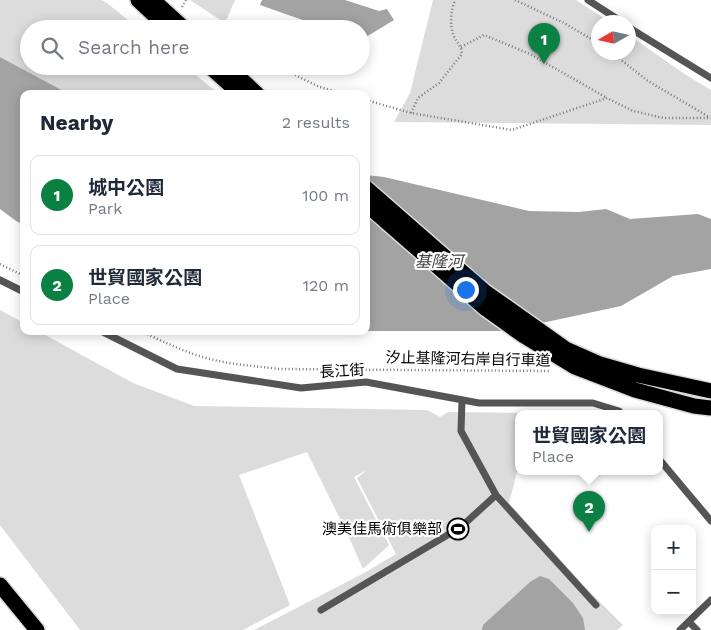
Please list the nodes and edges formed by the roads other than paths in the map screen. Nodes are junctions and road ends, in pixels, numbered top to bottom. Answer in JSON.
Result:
{"nodes":[{"id":1,"x":138,"y":0,"type":"edge"},
{"id":2,"x":154,"y":0,"type":"edge"},
{"id":3,"x":588,"y":0,"type":"edge"},
{"id":4,"x":611,"y":15,"type":"edge"},
{"id":5,"x":159,"y":20,"type":"edge"},
{"id":6,"x":176,"y":20,"type":"edge"},
{"id":7,"x":636,"y":32,"type":"edge"},
{"id":8,"x":219,"y":75,"type":"edge"},
{"id":9,"x":237,"y":75,"type":"edge"},
{"id":10,"x":711,"y":78,"type":"edge"},
{"id":11,"x":236,"y":90,"type":"edge"},
{"id":12,"x":253,"y":90,"type":"edge"},
{"id":13,"x":370,"y":191,"type":"edge"},
{"id":14,"x":370,"y":207,"type":"edge"},
{"id":15,"x":0,"y":280,"type":"edge"},
{"id":16,"x":20,"y":290,"type":"edge"},
{"id":17,"x":109,"y":335,"type":"edge"},
{"id":18,"x":711,"y":391,"type":"edge"},
{"id":19,"x":462,"y":400,"type":"junction"},
{"id":20,"x":711,"y":408,"type":"edge"},
{"id":21,"x":616,"y":410,"type":"edge"},
{"id":22,"x":663,"y":464,"type":"edge"},
{"id":23,"x":496,"y":495,"type":"junction"},
{"id":24,"x":711,"y":521,"type":"edge"},
{"id":25,"x":0,"y":586,"type":"edge"},
{"id":26,"x":711,"y":600,"type":"edge"},
{"id":27,"x":596,"y":606,"type":"dead end"},
{"id":28,"x":322,"y":610,"type":"dead end"},
{"id":29,"x":689,"y":622,"type":"junction"},
{"id":30,"x":37,"y":630,"type":"edge"},
{"id":31,"x":680,"y":630,"type":"edge"},
{"id":32,"x":697,"y":630,"type":"edge"}],
"edges":[{"from":1,"to":5,"type":"highway"},
{"from":2,"to":6,"type":"highway"},
{"from":3,"to":4,"type":"lane"},
{"from":7,"to":10,"type":"lane"},
{"from":8,"to":11,"type":"highway"},
{"from":9,"to":12,"type":"highway"},
{"from":13,"to":18,"type":"highway","bridge":true},
{"from":14,"to":20,"type":"highway","bridge":true},
{"from":15,"to":16,"type":"lane"},
{"from":17,"to":19,"type":"lane","name":"長江街"},
{"from":19,"to":21,"type":"lane","name":"長江街"},
{"from":19,"to":23,"type":"lane"},
{"from":22,"to":24,"type":"lane"},
{"from":23,"to":27,"type":"lane"},
{"from":23,"to":28,"type":"lane"},
{"from":25,"to":30,"type":"highway"},
{"from":26,"to":29,"type":"lane"},
{"from":29,"to":31,"type":"lane"},
{"from":29,"to":32,"type":"lane"}]}
